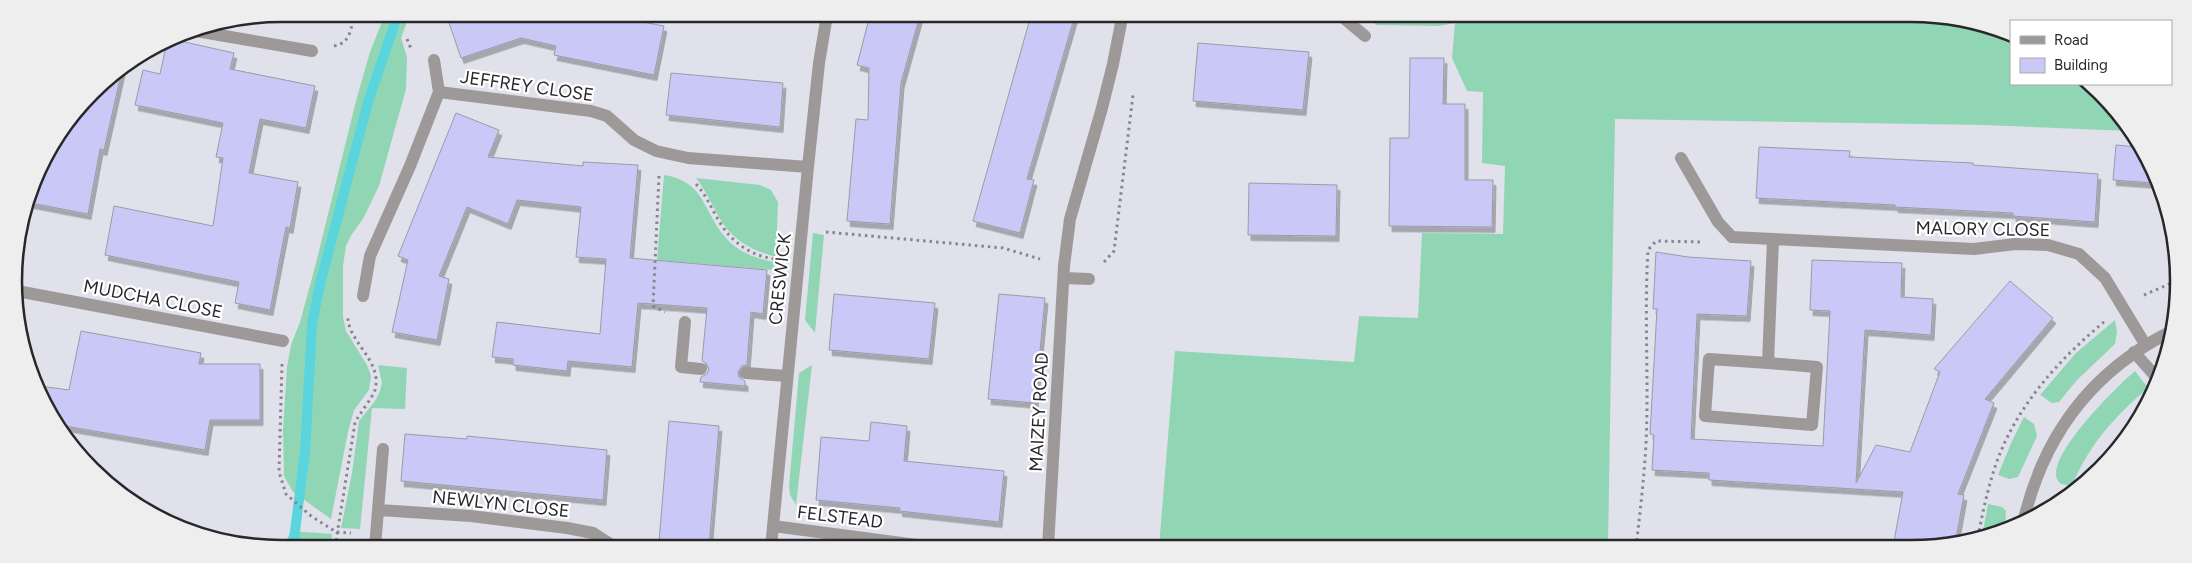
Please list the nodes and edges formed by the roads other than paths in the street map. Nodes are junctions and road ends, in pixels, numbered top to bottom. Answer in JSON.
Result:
{"nodes":[{"id":1,"x":826,"y":23,"type":"edge"},
{"id":2,"x":1121,"y":23,"type":"edge"},
{"id":3,"x":1350,"y":23,"type":"edge"},
{"id":4,"x":208,"y":33,"type":"edge"},
{"id":5,"x":1365,"y":36,"type":"dead end"},
{"id":6,"x":312,"y":51,"type":"road end"},
{"id":7,"x":434,"y":60,"type":"dead end"},
{"id":8,"x":439,"y":92,"type":"junction"},
{"id":9,"x":1681,"y":158,"type":"dead end"},
{"id":10,"x":808,"y":167,"type":"junction"},
{"id":11,"x":1774,"y":239,"type":"junction"},
{"id":12,"x":1064,"y":272,"type":"junction"},
{"id":13,"x":1088,"y":279,"type":"road end"},
{"id":14,"x":23,"y":292,"type":"edge"},
{"id":15,"x":363,"y":296,"type":"dead end"},
{"id":16,"x":685,"y":322,"type":"road end"},
{"id":17,"x":2164,"y":335,"type":"edge"},
{"id":18,"x":283,"y":341,"type":"road end"},
{"id":19,"x":2140,"y":348,"type":"junction"},
{"id":20,"x":1768,"y":362,"type":"junction"},
{"id":21,"x":702,"y":368,"type":"dead end"},
{"id":22,"x":2153,"y":372,"type":"edge"},
{"id":23,"x":746,"y":373,"type":"dead end"},
{"id":24,"x":787,"y":376,"type":"junction"},
{"id":25,"x":383,"y":449,"type":"dead end"},
{"id":26,"x":379,"y":510,"type":"junction"},
{"id":27,"x":2026,"y":514,"type":"edge"},
{"id":28,"x":773,"y":526,"type":"junction"},
{"id":29,"x":377,"y":540,"type":"edge"},
{"id":30,"x":604,"y":540,"type":"edge"},
{"id":31,"x":772,"y":540,"type":"edge"},
{"id":32,"x":879,"y":540,"type":"edge"},
{"id":33,"x":1048,"y":540,"type":"edge"}],
"edges":[{"from":1,"to":10,"type":"street","name":"CRESWICK"},
{"from":2,"to":12,"type":"street","name":"MAIZEY ROAD"},
{"from":3,"to":5,"type":"street"},
{"from":4,"to":6,"type":"street"},
{"from":7,"to":8,"type":"street","name":"JEFFREY CLOSE"},
{"from":8,"to":10,"type":"street","name":"JEFFREY CLOSE"},
{"from":8,"to":15,"type":"street","name":"JEFFREY CLOSE"},
{"from":9,"to":11,"type":"street","name":"MALORY CLOSE"},
{"from":10,"to":24,"type":"street","name":"CRESWICK"},
{"from":11,"to":19,"type":"street","name":"MALORY CLOSE"},
{"from":11,"to":20,"type":"street"},
{"from":12,"to":13,"type":"street"},
{"from":12,"to":33,"type":"street","name":"MAIZEY ROAD"},
{"from":14,"to":18,"type":"street","name":"MUDCHA CLOSE"},
{"from":16,"to":21,"type":"street"},
{"from":17,"to":19,"type":"street"},
{"from":19,"to":22,"type":"street","name":"MALORY CLOSE"},
{"from":19,"to":27,"type":"street"},
{"from":20,"to":20,"type":"street"},
{"from":23,"to":24,"type":"street"},
{"from":24,"to":28,"type":"street","name":"CRESWICK"},
{"from":25,"to":26,"type":"street"},
{"from":26,"to":29,"type":"street"},
{"from":26,"to":30,"type":"street","name":"NEWLYN CLOSE"},
{"from":28,"to":31,"type":"street","name":"CRESWICK"},
{"from":28,"to":32,"type":"street","name":"FELSTEAD"}]}
